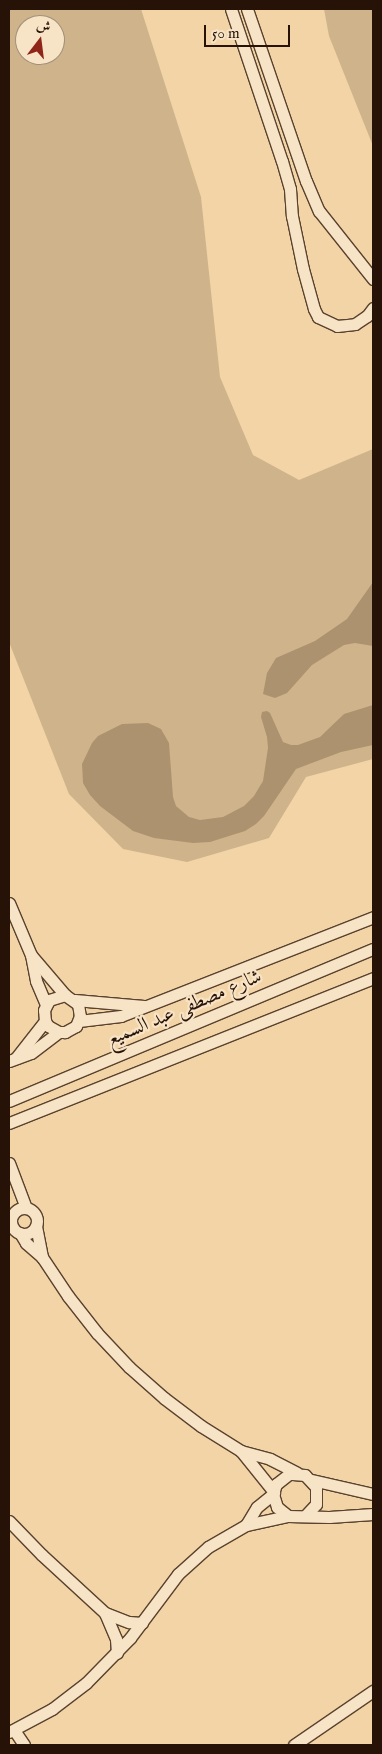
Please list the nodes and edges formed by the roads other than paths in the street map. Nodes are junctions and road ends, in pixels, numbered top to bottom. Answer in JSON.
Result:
{"nodes":[{"id":1,"x":230,"y":9,"type":"edge"},
{"id":2,"x":248,"y":13,"type":"edge"},
{"id":3,"x":234,"y":21,"type":"junction"},
{"id":4,"x":373,"y":280,"type":"edge"},
{"id":5,"x":373,"y":308,"type":"edge"},
{"id":6,"x":9,"y":903,"type":"edge"},
{"id":7,"x":373,"y":917,"type":"edge"},
{"id":8,"x":373,"y":949,"type":"edge"},
{"id":9,"x":30,"y":955,"type":"junction"},
{"id":10,"x":373,"y":978,"type":"edge"},
{"id":11,"x":70,"y":997,"type":"junction"},
{"id":12,"x":46,"y":1004,"type":"junction"},
{"id":13,"x":146,"y":1006,"type":"junction"},
{"id":14,"x":45,"y":1021,"type":"junction"},
{"id":15,"x":79,"y":1021,"type":"junction"},
{"id":16,"x":59,"y":1032,"type":"junction"},
{"id":17,"x":12,"y":1059,"type":"edge"},
{"id":18,"x":9,"y":1101,"type":"edge"},
{"id":19,"x":9,"y":1123,"type":"edge"},
{"id":20,"x":9,"y":1163,"type":"edge"},
{"id":21,"x":26,"y":1208,"type":"junction"},
{"id":22,"x":10,"y":1218,"type":"edge"},
{"id":23,"x":36,"y":1226,"type":"junction"},
{"id":24,"x":15,"y":1232,"type":"edge"},
{"id":25,"x":42,"y":1257,"type":"junction"},
{"id":26,"x":241,"y":1451,"type":"junction"},
{"id":27,"x":297,"y":1473,"type":"junction"},
{"id":28,"x":312,"y":1480,"type":"junction"},
{"id":29,"x":274,"y":1493,"type":"junction"},
{"id":30,"x":373,"y":1494,"type":"edge"},
{"id":31,"x":373,"y":1514,"type":"edge"},
{"id":32,"x":288,"y":1516,"type":"junction"},
{"id":33,"x":305,"y":1516,"type":"junction"},
{"id":34,"x":9,"y":1521,"type":"edge"},
{"id":35,"x":246,"y":1525,"type":"junction"},
{"id":36,"x":106,"y":1613,"type":"junction"},
{"id":37,"x":142,"y":1623,"type":"junction"},
{"id":38,"x":117,"y":1653,"type":"junction"},
{"id":39,"x":373,"y":1691,"type":"edge"},
{"id":40,"x":12,"y":1731,"type":"edge"},
{"id":41,"x":24,"y":1745,"type":"edge"},
{"id":42,"x":294,"y":1745,"type":"edge"}],
"edges":[{"from":1,"to":3,"type":"street"},
{"from":2,"to":3,"type":"street"},
{"from":2,"to":4,"type":"street"},
{"from":3,"to":5,"type":"street"},
{"from":6,"to":9,"type":"street"},
{"from":7,"to":13,"type":"street"},
{"from":8,"to":18,"type":"street","name":"شارع مصطفى عبد السميع"},
{"from":9,"to":11,"type":"street"},
{"from":9,"to":12,"type":"street"},
{"from":10,"to":19,"type":"street","name":"شارع مصطفى عبد السميع"},
{"from":11,"to":12,"type":"street"},
{"from":11,"to":13,"type":"street"},
{"from":11,"to":15,"type":"street"},
{"from":12,"to":14,"type":"street"},
{"from":13,"to":15,"type":"street"},
{"from":14,"to":16,"type":"street"},
{"from":14,"to":17,"type":"street"},
{"from":15,"to":16,"type":"street"},
{"from":16,"to":17,"type":"street"},
{"from":20,"to":21,"type":"street"},
{"from":21,"to":22,"type":"street"},
{"from":21,"to":23,"type":"street"},
{"from":22,"to":24,"type":"street"},
{"from":23,"to":24,"type":"street"},
{"from":23,"to":25,"type":"street"},
{"from":24,"to":25,"type":"street"},
{"from":25,"to":26,"type":"street"},
{"from":26,"to":27,"type":"street"},
{"from":26,"to":29,"type":"street"},
{"from":27,"to":28,"type":"street"},
{"from":27,"to":29,"type":"street"},
{"from":28,"to":30,"type":"street"},
{"from":28,"to":33,"type":"street"},
{"from":29,"to":32,"type":"street"},
{"from":29,"to":35,"type":"street"},
{"from":31,"to":33,"type":"street"},
{"from":32,"to":33,"type":"street"},
{"from":32,"to":35,"type":"street"},
{"from":34,"to":36,"type":"street"},
{"from":35,"to":37,"type":"street"},
{"from":36,"to":37,"type":"street"},
{"from":36,"to":38,"type":"street"},
{"from":37,"to":38,"type":"street"},
{"from":38,"to":40,"type":"street"},
{"from":39,"to":42,"type":"street"},
{"from":40,"to":41,"type":"street"}]}
